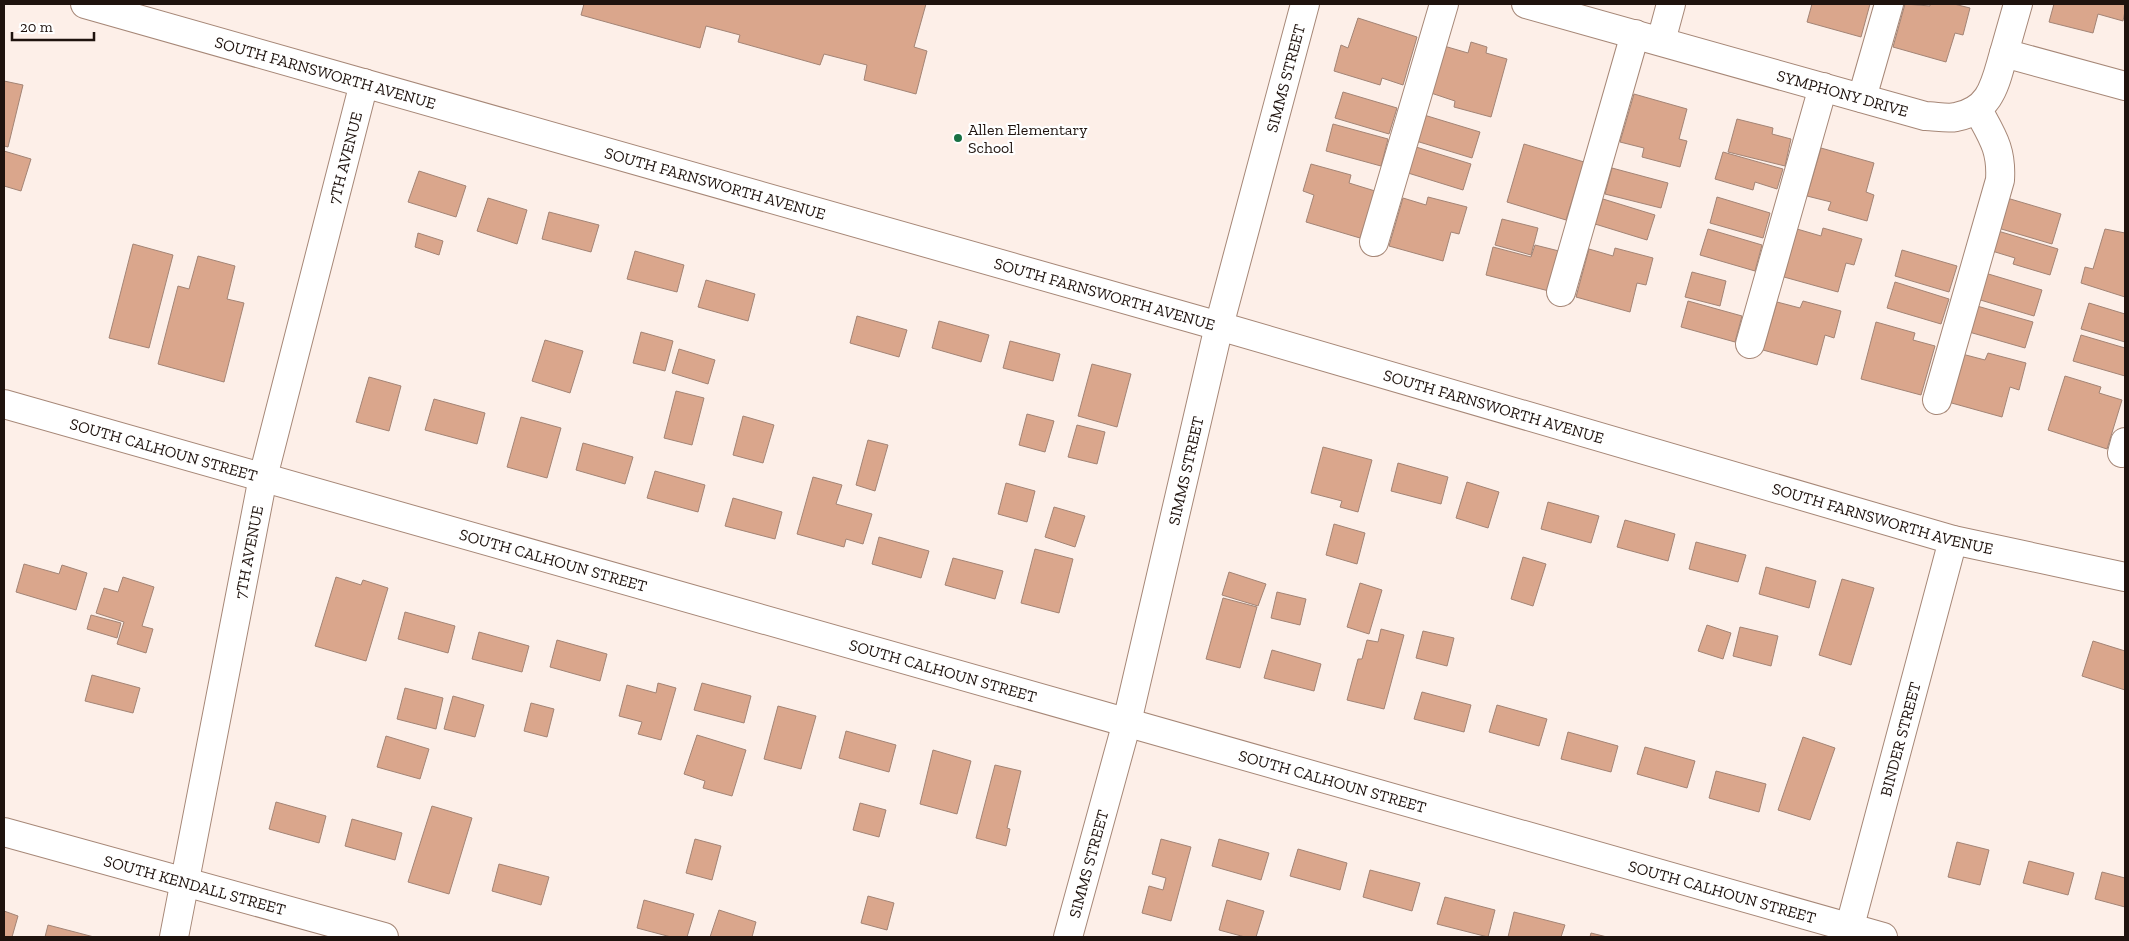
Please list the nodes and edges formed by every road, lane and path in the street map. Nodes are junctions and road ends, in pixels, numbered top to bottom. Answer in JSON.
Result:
{"nodes":[{"id":1,"x":85,"y":4,"type":"edge"},
{"id":2,"x":1304,"y":4,"type":"edge"},
{"id":3,"x":1444,"y":4,"type":"edge"},
{"id":4,"x":1526,"y":4,"type":"edge"},
{"id":5,"x":1671,"y":4,"type":"edge"},
{"id":6,"x":1889,"y":4,"type":"edge"},
{"id":7,"x":2018,"y":4,"type":"edge"},
{"id":8,"x":1648,"y":38,"type":"junction"},
{"id":9,"x":2004,"y":53,"type":"junction"},
{"id":10,"x":364,"y":83,"type":"junction"},
{"id":11,"x":2125,"y":85,"type":"edge"},
{"id":12,"x":1823,"y":87,"type":"junction"},
{"id":13,"x":1862,"y":98,"type":"junction"},
{"id":14,"x":1978,"y":110,"type":"junction"},
{"id":15,"x":1374,"y":242,"type":"dead end"},
{"id":16,"x":1561,"y":292,"type":"dead end"},
{"id":17,"x":1219,"y":326,"type":"junction"},
{"id":18,"x":1750,"y":344,"type":"dead end"},
{"id":19,"x":1937,"y":400,"type":"dead end"},
{"id":20,"x":4,"y":404,"type":"edge"},
{"id":21,"x":263,"y":477,"type":"junction"},
{"id":22,"x":1953,"y":540,"type":"junction"},
{"id":23,"x":2125,"y":577,"type":"edge"},
{"id":24,"x":1127,"y":722,"type":"junction"},
{"id":25,"x":4,"y":832,"type":"edge"},
{"id":26,"x":183,"y":883,"type":"junction"},
{"id":27,"x":1848,"y":933,"type":"edge"},
{"id":28,"x":174,"y":937,"type":"edge"},
{"id":29,"x":384,"y":937,"type":"edge"},
{"id":30,"x":1068,"y":937,"type":"edge"},
{"id":31,"x":1883,"y":937,"type":"edge"}],
"edges":[{"from":1,"to":10,"type":"street","name":"SOUTH FARNSWORTH AVENUE"},
{"from":2,"to":17,"type":"street","name":"SIMMS STREET"},
{"from":3,"to":15,"type":"street"},
{"from":4,"to":8,"type":"street","name":"SYMPHONY DRIVE"},
{"from":5,"to":8,"type":"street"},
{"from":6,"to":13,"type":"street"},
{"from":7,"to":9,"type":"street"},
{"from":8,"to":12,"type":"street","name":"SYMPHONY DRIVE"},
{"from":8,"to":16,"type":"street"},
{"from":9,"to":11,"type":"street"},
{"from":9,"to":14,"type":"street"},
{"from":10,"to":17,"type":"street","name":"SOUTH FARNSWORTH AVENUE"},
{"from":10,"to":21,"type":"street","name":"7TH AVENUE"},
{"from":12,"to":13,"type":"street","name":"SYMPHONY DRIVE"},
{"from":12,"to":18,"type":"street"},
{"from":13,"to":14,"type":"street","name":"SYMPHONY DRIVE"},
{"from":14,"to":19,"type":"street"},
{"from":17,"to":22,"type":"street","name":"SOUTH FARNSWORTH AVENUE"},
{"from":17,"to":24,"type":"street","name":"SIMMS STREET"},
{"from":20,"to":21,"type":"street","name":"SOUTH CALHOUN STREET"},
{"from":21,"to":24,"type":"street","name":"SOUTH CALHOUN STREET"},
{"from":21,"to":26,"type":"street","name":"7TH AVENUE"},
{"from":22,"to":23,"type":"street","name":"SOUTH FARNSWORTH AVENUE"},
{"from":22,"to":27,"type":"street","name":"BINDER STREET"},
{"from":24,"to":27,"type":"street","name":"SOUTH CALHOUN STREET"},
{"from":24,"to":30,"type":"street","name":"SIMMS STREET"},
{"from":25,"to":26,"type":"street","name":"SOUTH KENDALL STREET"},
{"from":26,"to":28,"type":"street","name":"7TH AVENUE"},
{"from":26,"to":29,"type":"street","name":"SOUTH KENDALL STREET"},
{"from":27,"to":31,"type":"street","name":"SOUTH CALHOUN STREET"}]}
